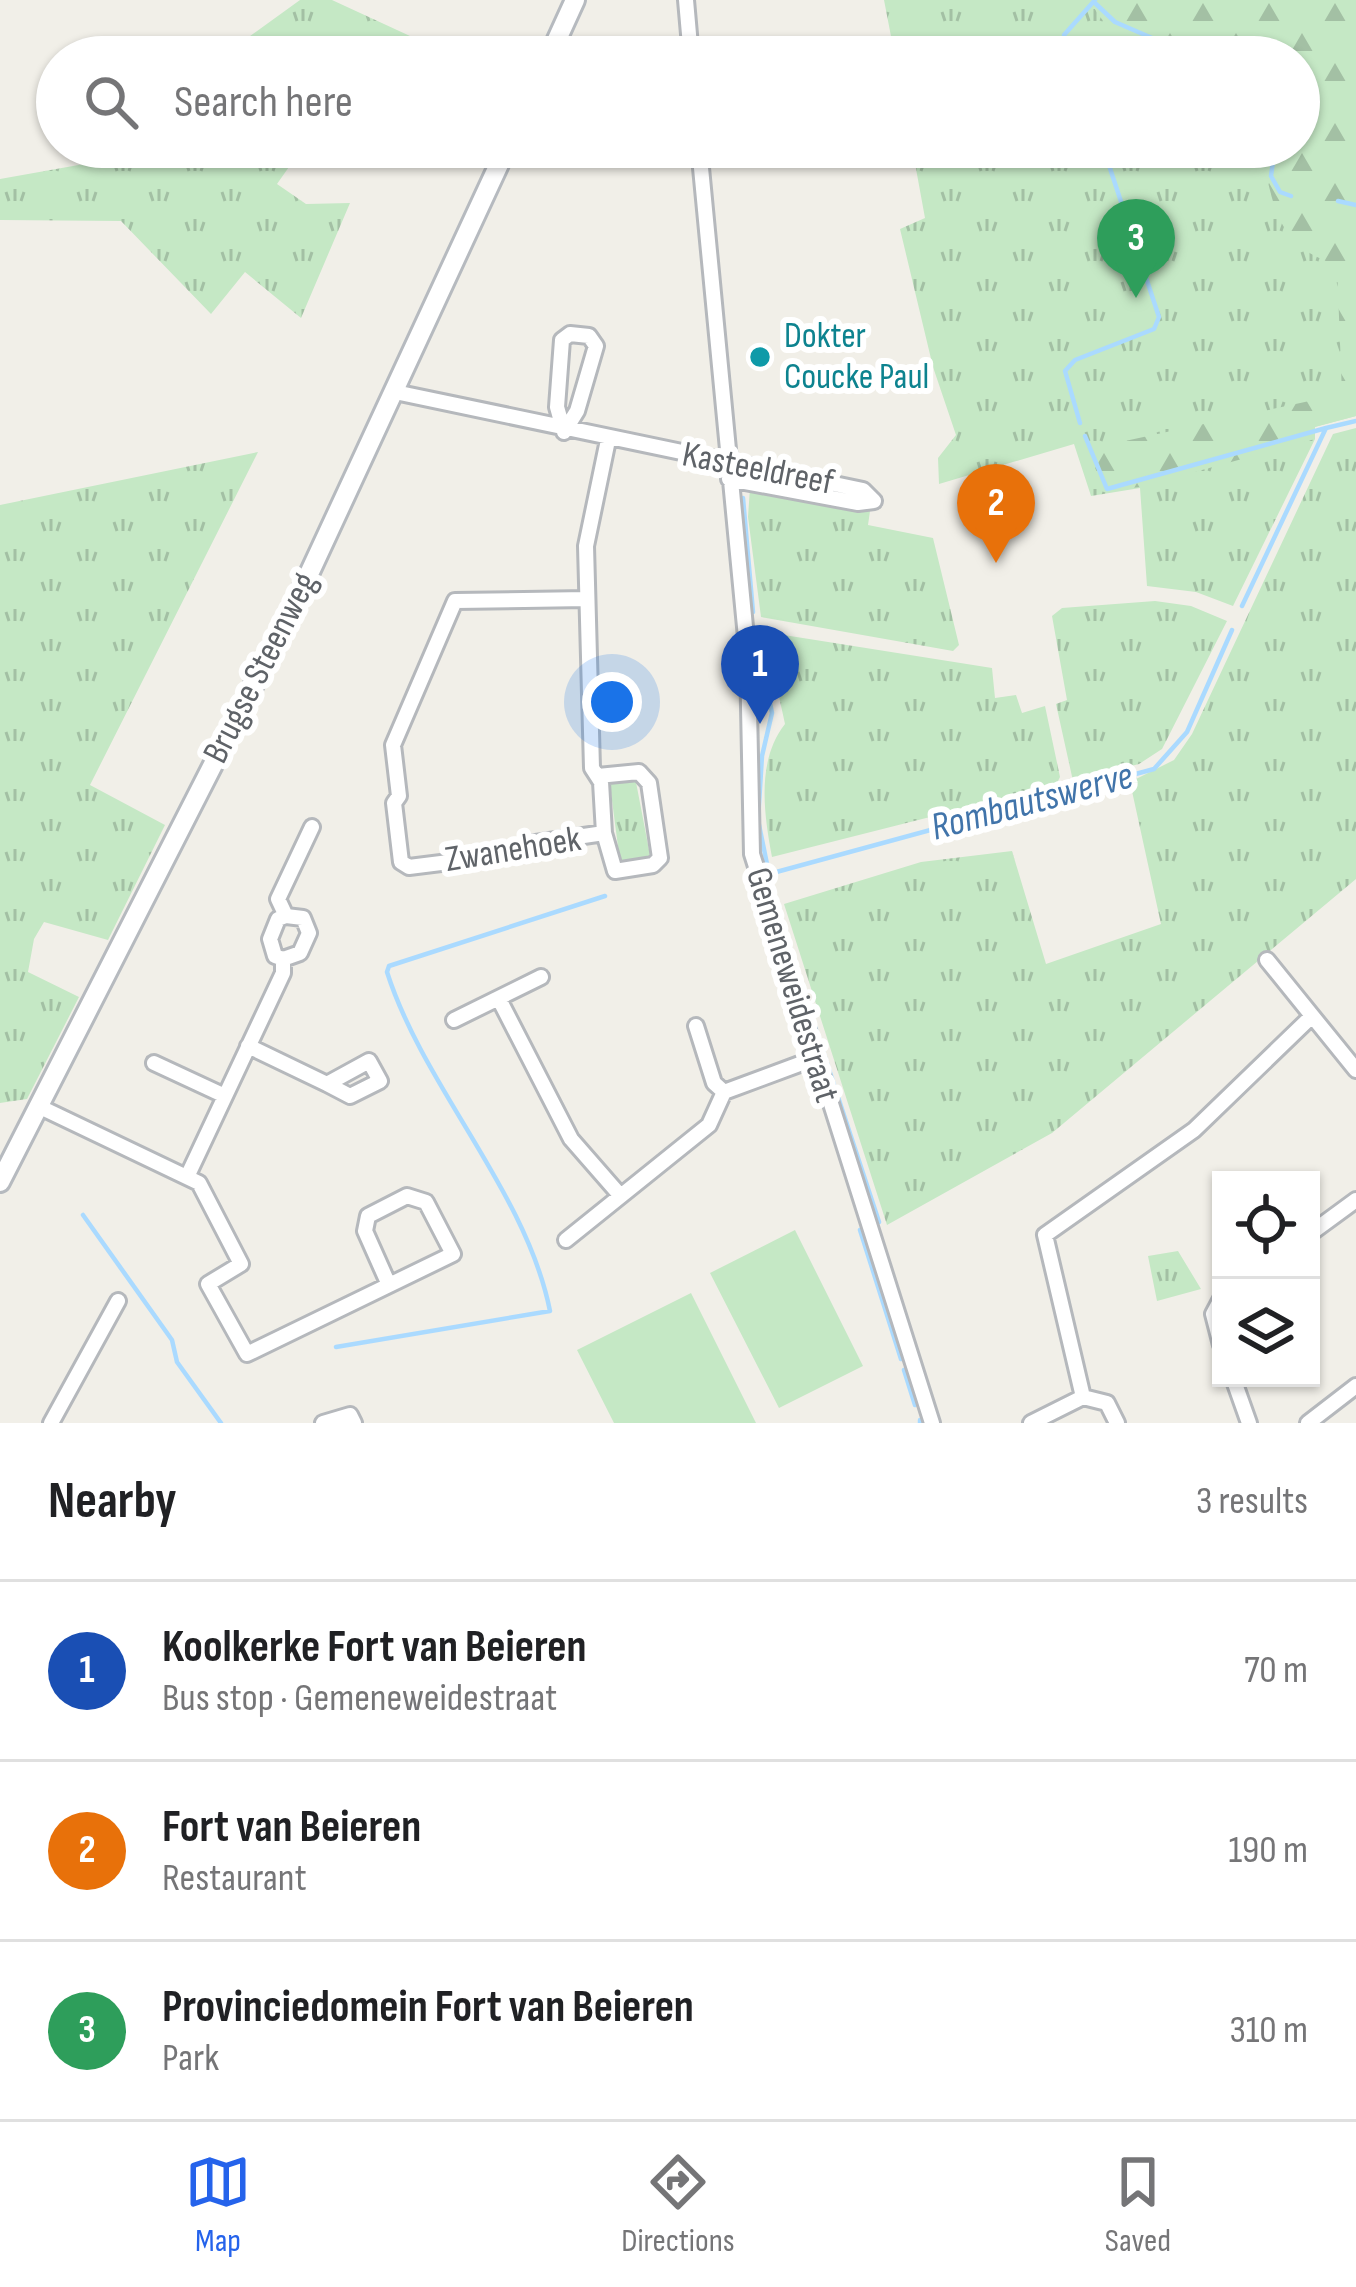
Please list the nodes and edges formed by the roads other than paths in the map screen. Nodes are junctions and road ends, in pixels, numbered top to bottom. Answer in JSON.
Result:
{"nodes":[{"id":1,"x":686,"y":0,"type":"edge"},
{"id":2,"x":572,"y":1,"type":"edge"},
{"id":3,"x":558,"y":36,"type":"edge"},
{"id":4,"x":689,"y":36,"type":"edge"},
{"id":5,"x":497,"y":168,"type":"edge"},
{"id":6,"x":701,"y":168,"type":"edge"},
{"id":7,"x":395,"y":392,"type":"junction"},
{"id":8,"x":564,"y":432,"type":"junction"},
{"id":9,"x":608,"y":440,"type":"junction"},
{"id":10,"x":728,"y":471,"type":"junction"},
{"id":11,"x":587,"y":599,"type":"junction"},
{"id":12,"x":598,"y":776,"type":"junction"},
{"id":13,"x":311,"y":827,"type":"dead end"},
{"id":14,"x":604,"y":833,"type":"junction"},
{"id":15,"x":286,"y":916,"type":"junction"},
{"id":16,"x":284,"y":959,"type":"junction"},
{"id":17,"x":1267,"y":959,"type":"dead end"},
{"id":18,"x":541,"y":976,"type":"dead end"},
{"id":19,"x":499,"y":999,"type":"junction"},
{"id":20,"x":1312,"y":1016,"type":"junction"},
{"id":21,"x":454,"y":1020,"type":"dead end"},
{"id":22,"x":696,"y":1025,"type":"dead end"},
{"id":23,"x":248,"y":1046,"type":"junction"},
{"id":24,"x":813,"y":1059,"type":"junction"},
{"id":25,"x":154,"y":1063,"type":"dead end"},
{"id":26,"x":1356,"y":1070,"type":"edge"},
{"id":27,"x":327,"y":1084,"type":"dead end"},
{"id":28,"x":724,"y":1092,"type":"junction"},
{"id":29,"x":225,"y":1096,"type":"junction"},
{"id":30,"x":40,"y":1107,"type":"junction"},
{"id":31,"x":187,"y":1177,"type":"junction"},
{"id":32,"x":0,"y":1182,"type":"edge"},
{"id":33,"x":620,"y":1194,"type":"junction"},
{"id":34,"x":1356,"y":1200,"type":"edge"},
{"id":35,"x":1320,"y":1226,"type":"edge"},
{"id":36,"x":566,"y":1240,"type":"dead end"},
{"id":37,"x":389,"y":1285,"type":"junction"},
{"id":38,"x":118,"y":1300,"type":"dead end"},
{"id":39,"x":1356,"y":1386,"type":"edge"},
{"id":40,"x":1236,"y":1387,"type":"edge"},
{"id":41,"x":1083,"y":1397,"type":"junction"},
{"id":42,"x":53,"y":1422,"type":"edge"},
{"id":43,"x":323,"y":1423,"type":"edge"},
{"id":44,"x":354,"y":1423,"type":"edge"},
{"id":45,"x":932,"y":1423,"type":"edge"},
{"id":46,"x":1031,"y":1423,"type":"edge"},
{"id":47,"x":1117,"y":1423,"type":"edge"},
{"id":48,"x":1249,"y":1423,"type":"edge"},
{"id":49,"x":1308,"y":1423,"type":"edge"}],
"edges":[{"from":1,"to":4,"type":"street"},
{"from":2,"to":3,"type":"main road"},
{"from":5,"to":7,"type":"main road","name":"Brugse Steenweg"},
{"from":6,"to":10,"type":"street","name":"Gemeneweidestraat"},
{"from":7,"to":8,"type":"street","name":"Kasteeldreef"},
{"from":7,"to":30,"type":"main road","name":"Brugse Steenweg"},
{"from":8,"to":8,"type":"street"},
{"from":8,"to":9,"type":"street","name":"Kasteeldreef"},
{"from":9,"to":10,"type":"street","name":"Kasteeldreef"},
{"from":9,"to":11,"type":"street"},
{"from":10,"to":10,"type":"street","name":"Kasteeldreef"},
{"from":10,"to":24,"type":"street","name":"Gemeneweidestraat"},
{"from":11,"to":12,"type":"street"},
{"from":11,"to":14,"type":"street","name":"Zwanehoek"},
{"from":12,"to":14,"type":"street"},
{"from":12,"to":14,"type":"street"},
{"from":13,"to":15,"type":"street"},
{"from":15,"to":16,"type":"street"},
{"from":15,"to":16,"type":"street"},
{"from":16,"to":23,"type":"street"},
{"from":17,"to":20,"type":"street"},
{"from":18,"to":19,"type":"street"},
{"from":19,"to":21,"type":"street"},
{"from":19,"to":33,"type":"street"},
{"from":20,"to":26,"type":"street"},
{"from":20,"to":41,"type":"street"},
{"from":22,"to":28,"type":"street"},
{"from":23,"to":27,"type":"street"},
{"from":23,"to":29,"type":"street"},
{"from":24,"to":28,"type":"street"},
{"from":24,"to":45,"type":"street","name":"Gemeneweidestraat"},
{"from":25,"to":29,"type":"street"},
{"from":28,"to":33,"type":"street"},
{"from":29,"to":31,"type":"street"},
{"from":30,"to":31,"type":"street"},
{"from":30,"to":32,"type":"main road","name":"Brugse Steenweg"},
{"from":31,"to":37,"type":"street"},
{"from":33,"to":36,"type":"street"},
{"from":34,"to":35,"type":"street"},
{"from":37,"to":37,"type":"street"},
{"from":38,"to":42,"type":"street"},
{"from":39,"to":49,"type":"street"},
{"from":40,"to":48,"type":"street"},
{"from":41,"to":46,"type":"street"},
{"from":41,"to":47,"type":"street"},
{"from":43,"to":44,"type":"street"}]}
